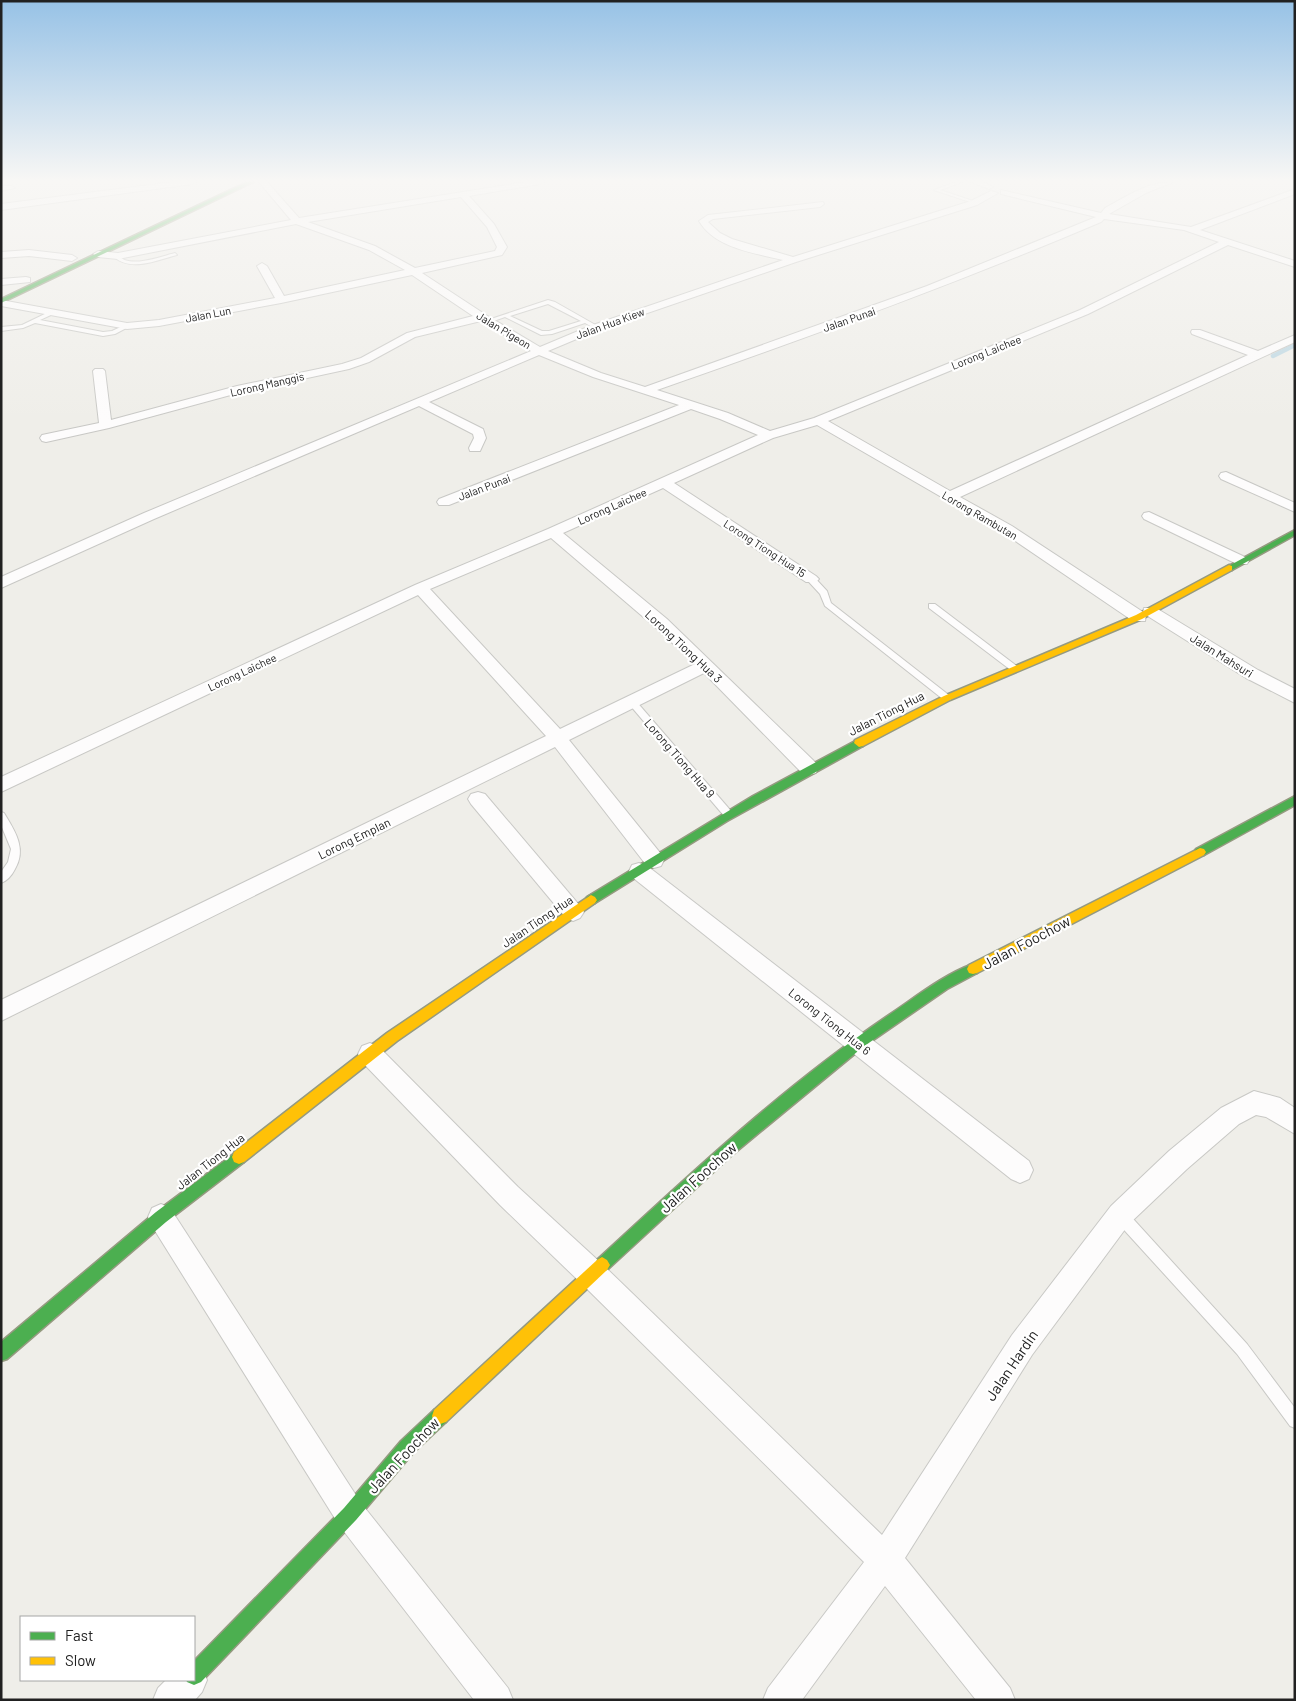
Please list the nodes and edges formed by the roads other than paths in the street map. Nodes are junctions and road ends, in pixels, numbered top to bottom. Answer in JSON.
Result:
{"nodes":[{"id":1,"x":65,"y":261,"type":"edge"},
{"id":2,"x":83,"y":261,"type":"edge"},
{"id":3,"x":123,"y":261,"type":"edge"},
{"id":4,"x":144,"y":261,"type":"edge"},
{"id":5,"x":397,"y":261,"type":"edge"},
{"id":6,"x":460,"y":261,"type":"edge"},
{"id":7,"x":789,"y":261,"type":"edge"},
{"id":8,"x":1003,"y":261,"type":"edge"},
{"id":9,"x":1187,"y":261,"type":"edge"},
{"id":10,"x":262,"y":266,"type":"dead end"},
{"id":11,"x":413,"y":270,"type":"junction"},
{"id":12,"x":26,"y":280,"type":"junction"},
{"id":13,"x":1,"y":282,"type":"edge"},
{"id":14,"x":1,"y":293,"type":"edge"},
{"id":15,"x":281,"y":300,"type":"junction"},
{"id":16,"x":1,"y":302,"type":"edge"},
{"id":17,"x":51,"y":312,"type":"junction"},
{"id":18,"x":505,"y":315,"type":"junction"},
{"id":19,"x":485,"y":319,"type":"junction"},
{"id":20,"x":35,"y":321,"type":"junction"},
{"id":21,"x":585,"y":321,"type":"junction"},
{"id":22,"x":127,"y":326,"type":"junction"},
{"id":23,"x":596,"y":327,"type":"junction"},
{"id":24,"x":1,"y":329,"type":"edge"},
{"id":25,"x":1196,"y":332,"type":"dead end"},
{"id":26,"x":1295,"y":338,"type":"edge"},
{"id":27,"x":540,"y":351,"type":"junction"},
{"id":28,"x":1258,"y":355,"type":"junction"},
{"id":29,"x":99,"y":370,"type":"dead end"},
{"id":30,"x":646,"y":390,"type":"junction"},
{"id":31,"x":420,"y":402,"type":"junction"},
{"id":32,"x":691,"y":405,"type":"junction"},
{"id":33,"x":818,"y":421,"type":"junction"},
{"id":34,"x":105,"y":425,"type":"junction"},
{"id":35,"x":769,"y":435,"type":"junction"},
{"id":36,"x":46,"y":438,"type":"dead end"},
{"id":37,"x":475,"y":448,"type":"dead end"},
{"id":38,"x":1226,"y":476,"type":"dead end"},
{"id":39,"x":666,"y":483,"type":"junction"},
{"id":40,"x":948,"y":497,"type":"junction"},
{"id":41,"x":444,"y":502,"type":"dead end"},
{"id":42,"x":1295,"y":508,"type":"edge"},
{"id":43,"x":1150,"y":516,"type":"dead end"},
{"id":44,"x":553,"y":532,"type":"junction"},
{"id":45,"x":1295,"y":532,"type":"edge"},
{"id":46,"x":1242,"y":561,"type":"junction"},
{"id":47,"x":811,"y":579,"type":"joint"},
{"id":48,"x":1,"y":583,"type":"edge"},
{"id":49,"x":420,"y":588,"type":"junction"},
{"id":50,"x":932,"y":606,"type":"dead end"},
{"id":51,"x":1144,"y":614,"type":"junction"},
{"id":52,"x":706,"y":665,"type":"junction"},
{"id":53,"x":1015,"y":669,"type":"junction"},
{"id":54,"x":1295,"y":697,"type":"edge"},
{"id":55,"x":947,"y":698,"type":"junction"},
{"id":56,"x":632,"y":702,"type":"junction"},
{"id":57,"x":558,"y":738,"type":"junction"},
{"id":58,"x":809,"y":768,"type":"junction"},
{"id":59,"x":1,"y":785,"type":"edge"},
{"id":60,"x":478,"y":799,"type":"dead end"},
{"id":61,"x":1295,"y":800,"type":"edge"},
{"id":62,"x":728,"y":814,"type":"junction"},
{"id":63,"x":3,"y":822,"type":"edge"},
{"id":64,"x":647,"y":865,"type":"junction"},
{"id":65,"x":1,"y":879,"type":"edge"},
{"id":66,"x":573,"y":912,"type":"junction"},
{"id":67,"x":1,"y":1011,"type":"edge"},
{"id":68,"x":858,"y":1043,"type":"junction"},
{"id":69,"x":370,"y":1054,"type":"junction"},
{"id":70,"x":1295,"y":1122,"type":"edge"},
{"id":71,"x":1020,"y":1170,"type":"dead end"},
{"id":72,"x":1120,"y":1215,"type":"junction"},
{"id":73,"x":161,"y":1217,"type":"junction"},
{"id":74,"x":592,"y":1274,"type":"junction"},
{"id":75,"x":1,"y":1353,"type":"edge"},
{"id":76,"x":1295,"y":1421,"type":"edge"},
{"id":77,"x":350,"y":1514,"type":"junction"},
{"id":78,"x":885,"y":1560,"type":"junction"},
{"id":79,"x":195,"y":1675,"type":"edge"},
{"id":80,"x":189,"y":1681,"type":"edge"},
{"id":81,"x":170,"y":1700,"type":"edge"},
{"id":82,"x":496,"y":1700,"type":"edge"},
{"id":83,"x":780,"y":1700,"type":"edge"},
{"id":84,"x":998,"y":1700,"type":"edge"}],
"edges":[{"from":1,"to":12,"type":"street"},
{"from":2,"to":16,"type":"street"},
{"from":3,"to":4,"type":"lane"},
{"from":5,"to":11,"type":"street","name":"Jalan Pigeon"},
{"from":6,"to":11,"type":"street","name":"Jalan Lun"},
{"from":7,"to":23,"type":"street","name":"Jalan Hua Kiew"},
{"from":8,"to":30,"type":"street","name":"Jalan Punai"},
{"from":9,"to":33,"type":"street","name":"Lorong Laichee"},
{"from":10,"to":15,"type":"street"},
{"from":11,"to":15,"type":"street","name":"Jalan Lun"},
{"from":11,"to":19,"type":"street","name":"Jalan Pigeon"},
{"from":12,"to":13,"type":"street"},
{"from":12,"to":14,"type":"street"},
{"from":15,"to":22,"type":"street","name":"Jalan Lun"},
{"from":16,"to":17,"type":"street","name":"Jalan Lun"},
{"from":17,"to":20,"type":"lane"},
{"from":17,"to":22,"type":"street","name":"Jalan Lun"},
{"from":18,"to":19,"type":"lane"},
{"from":18,"to":21,"type":"lane"},
{"from":18,"to":21,"type":"lane"},
{"from":19,"to":27,"type":"street","name":"Jalan Pigeon"},
{"from":19,"to":34,"type":"street","name":"Lorong Manggis"},
{"from":20,"to":22,"type":"lane"},
{"from":20,"to":24,"type":"lane"},
{"from":21,"to":23,"type":"lane"},
{"from":23,"to":27,"type":"street","name":"Jalan Hua Kiew"},
{"from":25,"to":28,"type":"street"},
{"from":26,"to":28,"type":"street"},
{"from":27,"to":30,"type":"street","name":"Jalan Pigeon"},
{"from":27,"to":31,"type":"street","name":"Jalan Hua Kiew"},
{"from":28,"to":40,"type":"street"},
{"from":29,"to":34,"type":"street"},
{"from":30,"to":32,"type":"street","name":"Jalan Pigeon"},
{"from":31,"to":37,"type":"street"},
{"from":31,"to":48,"type":"street","name":"Jalan Hua Kiew"},
{"from":32,"to":35,"type":"street","name":"Jalan Pigeon"},
{"from":32,"to":41,"type":"street","name":"Jalan Punai"},
{"from":33,"to":35,"type":"street","name":"Lorong Laichee"},
{"from":33,"to":40,"type":"street","name":"Lorong Rambutan"},
{"from":34,"to":36,"type":"street","name":"Lorong Manggis"},
{"from":35,"to":39,"type":"street","name":"Lorong Laichee"},
{"from":38,"to":42,"type":"street"},
{"from":39,"to":44,"type":"street","name":"Lorong Laichee"},
{"from":39,"to":47,"type":"street","name":"Lorong Tiong Hua 15"},
{"from":40,"to":51,"type":"street","name":"Lorong Rambutan"},
{"from":43,"to":46,"type":"street"},
{"from":44,"to":49,"type":"street","name":"Lorong Laichee"},
{"from":44,"to":52,"type":"street","name":"Lorong Tiong Hua 3"},
{"from":45,"to":46,"type":"street","name":"Jalan Tiong Hua"},
{"from":46,"to":51,"type":"street","name":"Jalan Tiong Hua"},
{"from":47,"to":55,"type":"lane","name":"Lorong Tiong Hua 15"},
{"from":49,"to":57,"type":"street","name":"Lorong Tiong Hua 6"},
{"from":49,"to":59,"type":"street","name":"Lorong Laichee"},
{"from":50,"to":53,"type":"lane"},
{"from":51,"to":53,"type":"street","name":"Jalan Tiong Hua"},
{"from":51,"to":54,"type":"street","name":"Jalan Mahsuri"},
{"from":52,"to":56,"type":"street","name":"Lorong Emplan"},
{"from":52,"to":58,"type":"street","name":"Lorong Tiong Hua 3"},
{"from":53,"to":55,"type":"street","name":"Jalan Tiong Hua"},
{"from":55,"to":58,"type":"street","name":"Jalan Tiong Hua"},
{"from":56,"to":57,"type":"street","name":"Lorong Emplan"},
{"from":56,"to":62,"type":"lane","name":"Lorong Tiong Hua 9"},
{"from":57,"to":64,"type":"street","name":"Lorong Tiong Hua 6"},
{"from":57,"to":67,"type":"street","name":"Lorong Emplan"},
{"from":58,"to":62,"type":"street","name":"Jalan Tiong Hua"},
{"from":60,"to":66,"type":"street"},
{"from":61,"to":68,"type":"street","name":"Jalan Foochow"},
{"from":62,"to":64,"type":"street","name":"Jalan Tiong Hua"},
{"from":63,"to":65,"type":"lane"},
{"from":64,"to":66,"type":"street","name":"Jalan Tiong Hua"},
{"from":64,"to":68,"type":"street","name":"Lorong Tiong Hua 6"},
{"from":66,"to":69,"type":"street","name":"Jalan Tiong Hua"},
{"from":68,"to":71,"type":"street","name":"Lorong Tiong Hua 6"},
{"from":68,"to":74,"type":"street","name":"Jalan Foochow"},
{"from":69,"to":73,"type":"street","name":"Jalan Tiong Hua"},
{"from":69,"to":74,"type":"street"},
{"from":70,"to":72,"type":"street","name":"Jalan Hardin"},
{"from":72,"to":76,"type":"lane"},
{"from":72,"to":78,"type":"street","name":"Jalan Hardin"},
{"from":73,"to":75,"type":"street","name":"Jalan Tiong Hua"},
{"from":73,"to":77,"type":"street"},
{"from":74,"to":77,"type":"street","name":"Jalan Foochow"},
{"from":74,"to":78,"type":"street"},
{"from":77,"to":79,"type":"street","name":"Jalan Foochow"},
{"from":77,"to":82,"type":"street"},
{"from":78,"to":83,"type":"street","name":"Jalan Hardin"},
{"from":78,"to":84,"type":"street"},
{"from":80,"to":81,"type":"street"}]}
